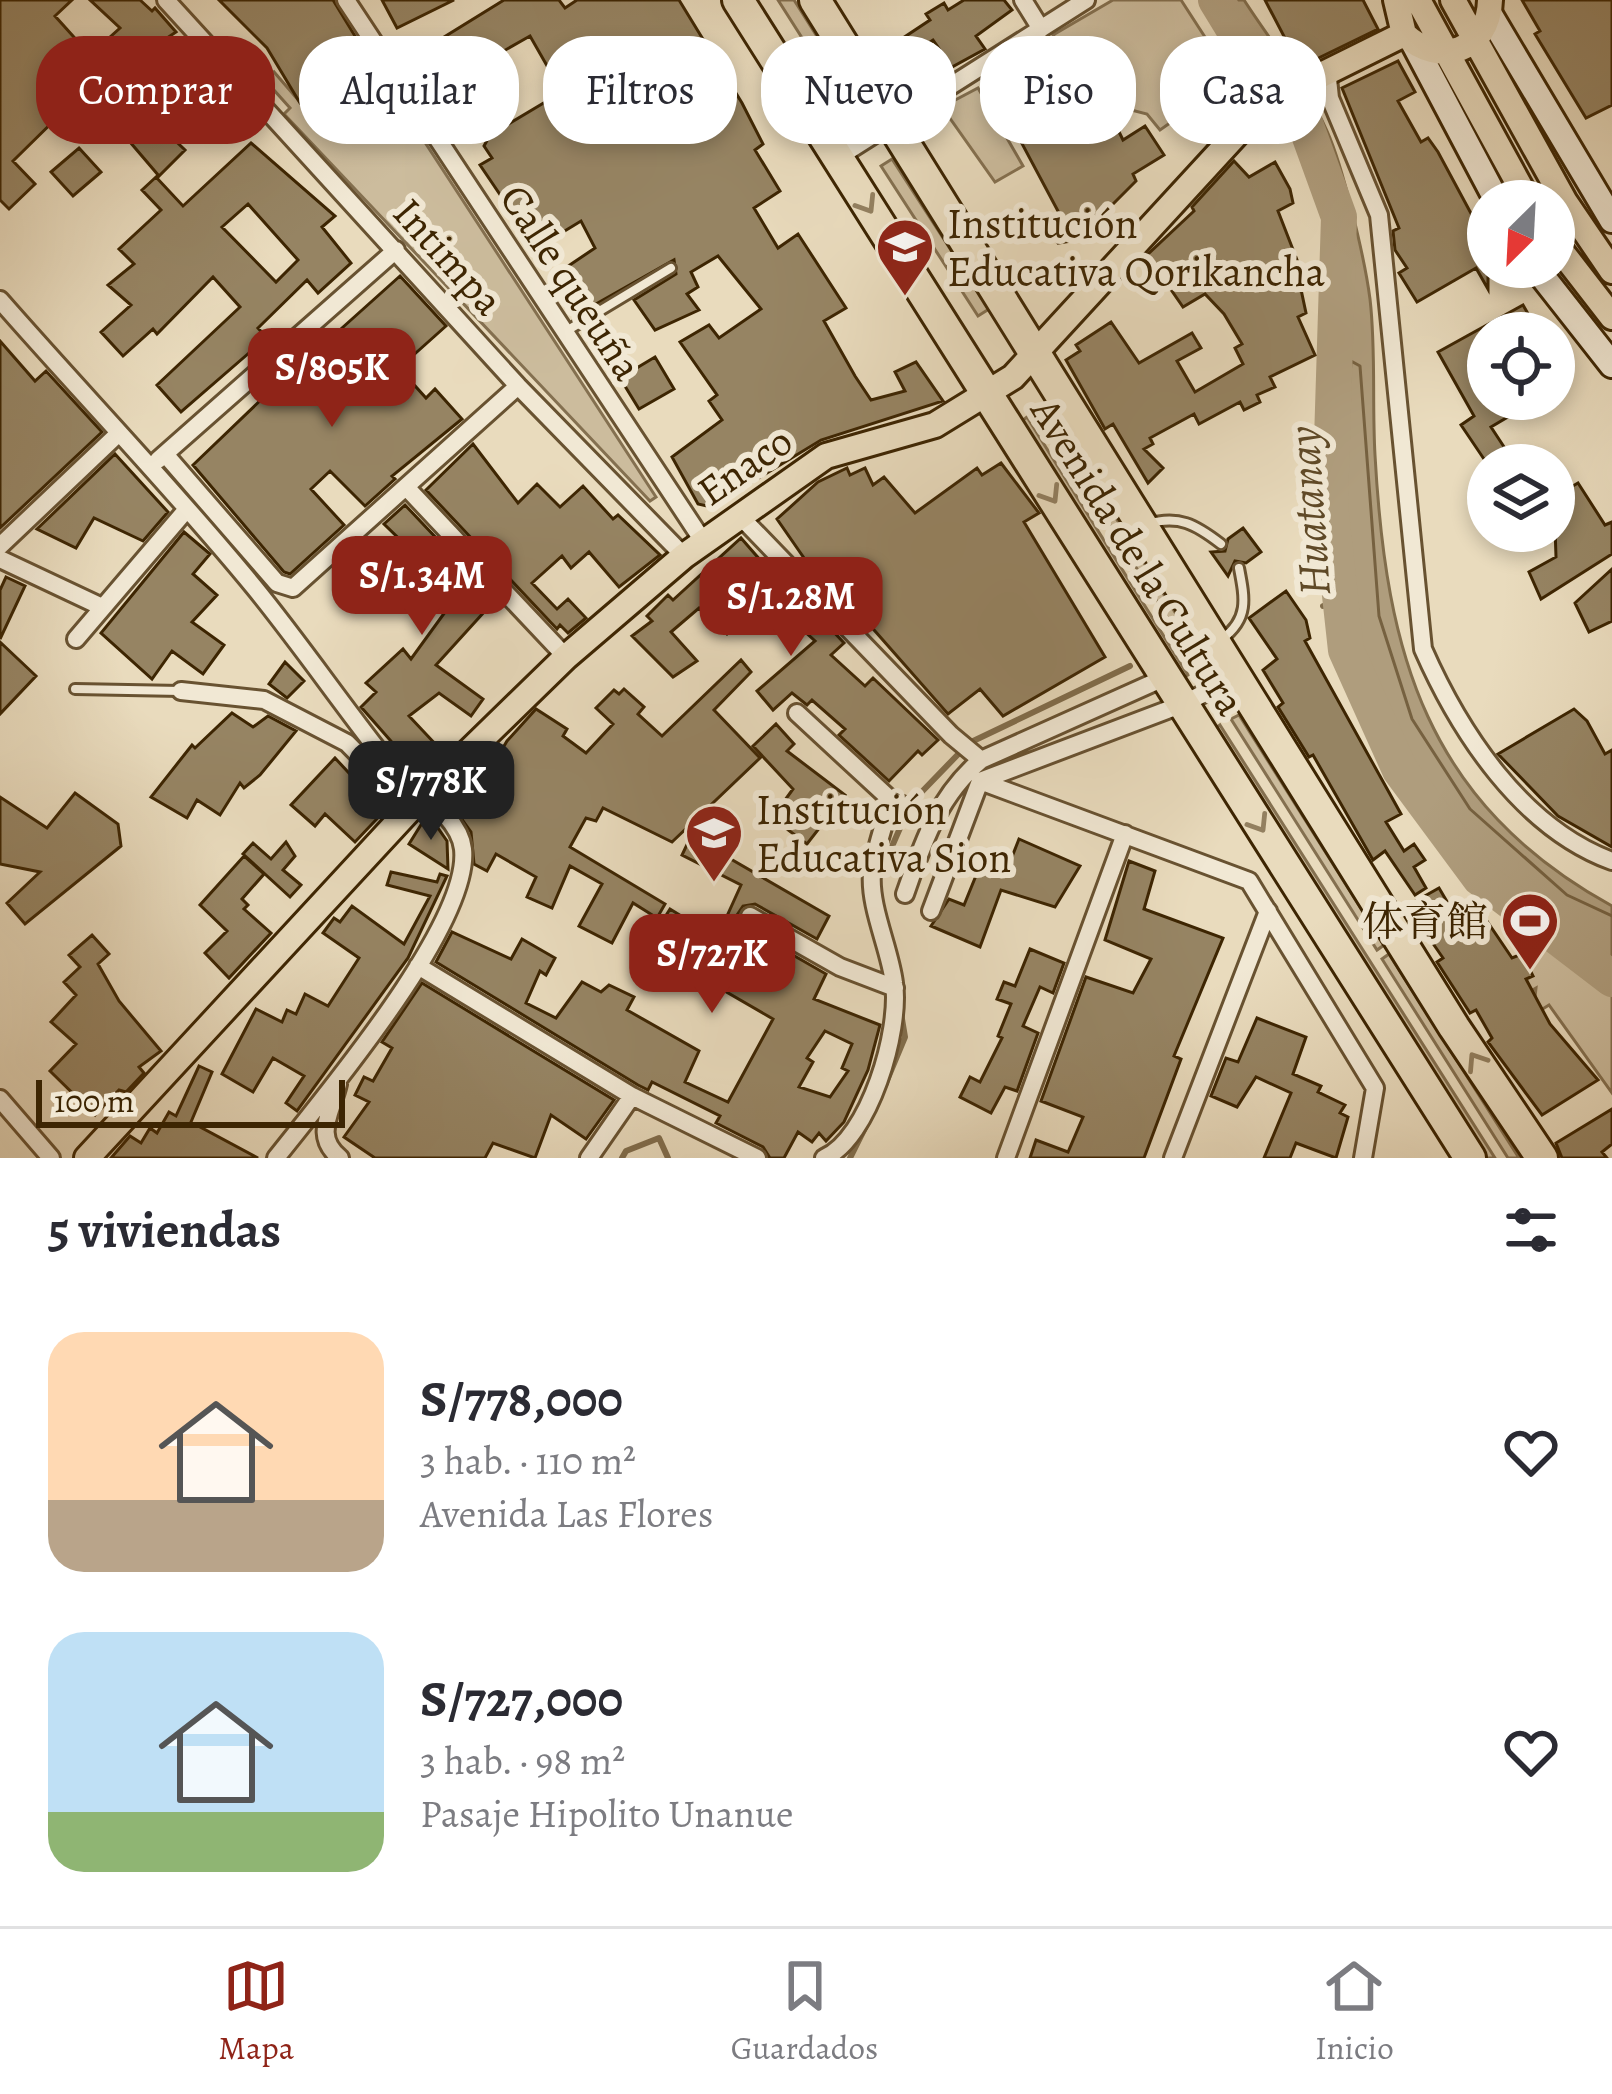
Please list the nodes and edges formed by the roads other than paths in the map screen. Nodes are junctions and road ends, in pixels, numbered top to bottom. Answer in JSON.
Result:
{"nodes":[{"id":1,"x":166,"y":0,"type":"edge"},
{"id":2,"x":346,"y":0,"type":"edge"},
{"id":3,"x":737,"y":0,"type":"edge"},
{"id":4,"x":815,"y":0,"type":"edge"},
{"id":5,"x":1023,"y":0,"type":"edge"},
{"id":6,"x":1086,"y":0,"type":"edge"},
{"id":7,"x":1453,"y":0,"type":"edge"},
{"id":8,"x":1400,"y":2,"type":"edge"},
{"id":9,"x":1490,"y":7,"type":"edge"},
{"id":10,"x":1041,"y":29,"type":"junction"},
{"id":11,"x":838,"y":36,"type":"edge"},
{"id":12,"x":1409,"y":39,"type":"junction"},
{"id":13,"x":1476,"y":41,"type":"junction"},
{"id":14,"x":1447,"y":53,"type":"junction"},
{"id":15,"x":1326,"y":70,"type":"joint"},
{"id":16,"x":956,"y":83,"type":"edge"},
{"id":17,"x":860,"y":144,"type":"edge"},
{"id":18,"x":907,"y":144,"type":"edge"},
{"id":19,"x":1227,"y":144,"type":"edge"},
{"id":20,"x":837,"y":158,"type":"junction"},
{"id":21,"x":1486,"y":180,"type":"edge"},
{"id":22,"x":1517,"y":180,"type":"edge"},
{"id":23,"x":1612,"y":220,"type":"edge"},
{"id":24,"x":396,"y":250,"type":"junction"},
{"id":25,"x":671,"y":268,"type":"dead end"},
{"id":26,"x":1575,"y":269,"type":"edge"},
{"id":27,"x":1612,"y":271,"type":"edge"},
{"id":28,"x":1551,"y":288,"type":"edge"},
{"id":29,"x":0,"y":300,"type":"edge"},
{"id":30,"x":1612,"y":316,"type":"edge"},
{"id":31,"x":562,"y":334,"type":"junction"},
{"id":32,"x":1037,"y":351,"type":"junction"},
{"id":33,"x":1612,"y":365,"type":"edge"},
{"id":34,"x":518,"y":386,"type":"junction"},
{"id":35,"x":988,"y":396,"type":"junction"},
{"id":36,"x":119,"y":433,"type":"junction"},
{"id":37,"x":158,"y":460,"type":"junction"},
{"id":38,"x":406,"y":488,"type":"junction"},
{"id":39,"x":187,"y":509,"type":"junction"},
{"id":40,"x":738,"y":514,"type":"junction"},
{"id":41,"x":1143,"y":525,"type":"junction"},
{"id":42,"x":1221,"y":544,"type":"dead end"},
{"id":43,"x":0,"y":546,"type":"edge"},
{"id":44,"x":693,"y":549,"type":"junction"},
{"id":45,"x":0,"y":559,"type":"edge"},
{"id":46,"x":1239,"y":568,"type":"dead end"},
{"id":47,"x":102,"y":607,"type":"junction"},
{"id":48,"x":76,"y":639,"type":"dead end"},
{"id":49,"x":1216,"y":644,"type":"junction"},
{"id":50,"x":566,"y":657,"type":"junction"},
{"id":51,"x":1236,"y":677,"type":"junction"},
{"id":52,"x":75,"y":689,"type":"dead end"},
{"id":53,"x":1175,"y":690,"type":"junction"},
{"id":54,"x":181,"y":691,"type":"joint"},
{"id":55,"x":797,"y":713,"type":"dead end"},
{"id":56,"x":978,"y":758,"type":"junction"},
{"id":57,"x":980,"y":782,"type":"junction"},
{"id":58,"x":893,"y":800,"type":"junction"},
{"id":59,"x":417,"y":802,"type":"junction"},
{"id":60,"x":929,"y":817,"type":"junction"},
{"id":61,"x":1125,"y":834,"type":"junction"},
{"id":62,"x":1612,"y":861,"type":"edge"},
{"id":63,"x":905,"y":894,"type":"dead end"},
{"id":64,"x":931,"y":911,"type":"dead end"},
{"id":65,"x":1268,"y":911,"type":"junction"},
{"id":66,"x":750,"y":916,"type":"dead end"},
{"id":67,"x":418,"y":966,"type":"junction"},
{"id":68,"x":895,"y":988,"type":"junction"},
{"id":69,"x":340,"y":1077,"type":"junction"},
{"id":70,"x":632,"y":1096,"type":"junction"},
{"id":71,"x":0,"y":1100,"type":"edge"},
{"id":72,"x":52,"y":1158,"type":"edge"},
{"id":73,"x":87,"y":1158,"type":"edge"},
{"id":74,"x":276,"y":1158,"type":"edge"},
{"id":75,"x":340,"y":1158,"type":"edge"},
{"id":76,"x":589,"y":1158,"type":"edge"},
{"id":77,"x":757,"y":1158,"type":"edge"},
{"id":78,"x":824,"y":1158,"type":"edge"},
{"id":79,"x":1006,"y":1158,"type":"edge"},
{"id":80,"x":1173,"y":1158,"type":"edge"},
{"id":81,"x":1363,"y":1158,"type":"edge"},
{"id":82,"x":1470,"y":1158,"type":"edge"},
{"id":83,"x":1542,"y":1158,"type":"edge"}],
"edges":[{"from":1,"to":24,"type":"street","name":"Intimpa"},
{"from":2,"to":31,"type":"street","name":"Calle queuña"},
{"from":3,"to":20,"type":"highway","name":"Avenida de la Cultura"},
{"from":4,"to":11,"type":"highway","name":"Avenida de la Cultura"},
{"from":5,"to":10,"type":"street"},
{"from":6,"to":10,"type":"street"},
{"from":7,"to":13,"type":"main road"},
{"from":8,"to":12,"type":"main road"},
{"from":8,"to":14,"type":"main road"},
{"from":9,"to":13,"type":"main road"},
{"from":9,"to":23,"type":"main road"},
{"from":10,"to":16,"type":"street"},
{"from":12,"to":14,"type":"main road"},
{"from":12,"to":15,"type":"main road","name":"Enaco"},
{"from":12,"to":21,"type":"main road"},
{"from":13,"to":14,"type":"main road"},
{"from":13,"to":27,"type":"main road"},
{"from":14,"to":22,"type":"main road"},
{"from":15,"to":62,"type":"street"},
{"from":17,"to":20,"type":"street"},
{"from":18,"to":32,"type":"highway","name":"Avenida de la Cultura"},
{"from":19,"to":32,"type":"main road","name":"Enaco"},
{"from":20,"to":35,"type":"highway","name":"Avenida de la Cultura","one_way":true},
{"from":24,"to":34,"type":"street","name":"Intimpa"},
{"from":24,"to":37,"type":"street"},
{"from":25,"to":31,"type":"lane"},
{"from":26,"to":30,"type":"main road"},
{"from":28,"to":33,"type":"main road"},
{"from":29,"to":36,"type":"street"},
{"from":31,"to":44,"type":"street","name":"Calle queuña"},
{"from":32,"to":35,"type":"main road","name":"Enaco"},
{"from":32,"to":41,"type":"highway","name":"Avenida de la Cultura"},
{"from":34,"to":38,"type":"street"},
{"from":34,"to":44,"type":"street","name":"Intimpa"},
{"from":35,"to":40,"type":"main road","name":"Enaco"},
{"from":35,"to":53,"type":"highway","name":"Avenida de la Cultura","one_way":true},
{"from":36,"to":37,"type":"street"},
{"from":36,"to":43,"type":"street"},
{"from":37,"to":38,"type":"street"},
{"from":37,"to":39,"type":"street"},
{"from":38,"to":50,"type":"street"},
{"from":39,"to":47,"type":"street"},
{"from":39,"to":59,"type":"street"},
{"from":40,"to":44,"type":"main road","name":"Enaco"},
{"from":40,"to":56,"type":"street"},
{"from":41,"to":42,"type":"lane"},
{"from":41,"to":49,"type":"highway","name":"Avenida de la Cultura"},
{"from":44,"to":50,"type":"main road","name":"Enaco"},
{"from":45,"to":47,"type":"street"},
{"from":46,"to":49,"type":"lane"},
{"from":47,"to":48,"type":"street"},
{"from":49,"to":51,"type":"highway","name":"Avenida de la Cultura"},
{"from":50,"to":59,"type":"main road","name":"Enaco"},
{"from":51,"to":53,"type":"street"},
{"from":83,"to":51,"type":"highway","name":"Avenida de la Cultura","one_way":true},
{"from":52,"to":54,"type":"lane"},
{"from":53,"to":56,"type":"street"},
{"from":53,"to":57,"type":"street"},
{"from":53,"to":82,"type":"highway","name":"Avenida de la Cultura","one_way":true},
{"from":54,"to":59,"type":"street"},
{"from":55,"to":58,"type":"street"},
{"from":56,"to":60,"type":"street"},
{"from":57,"to":61,"type":"street"},
{"from":57,"to":64,"type":"street"},
{"from":58,"to":60,"type":"street"},
{"from":58,"to":68,"type":"street"},
{"from":59,"to":67,"type":"street"},
{"from":59,"to":73,"type":"main road","name":"Enaco"},
{"from":60,"to":63,"type":"street"},
{"from":61,"to":65,"type":"street"},
{"from":61,"to":79,"type":"street"},
{"from":65,"to":80,"type":"street"},
{"from":65,"to":81,"type":"street"},
{"from":66,"to":68,"type":"street"},
{"from":67,"to":69,"type":"street"},
{"from":67,"to":70,"type":"street"},
{"from":68,"to":78,"type":"street"},
{"from":69,"to":74,"type":"street"},
{"from":69,"to":75,"type":"street"},
{"from":70,"to":76,"type":"street"},
{"from":70,"to":77,"type":"street"},
{"from":71,"to":72,"type":"street"}]}
